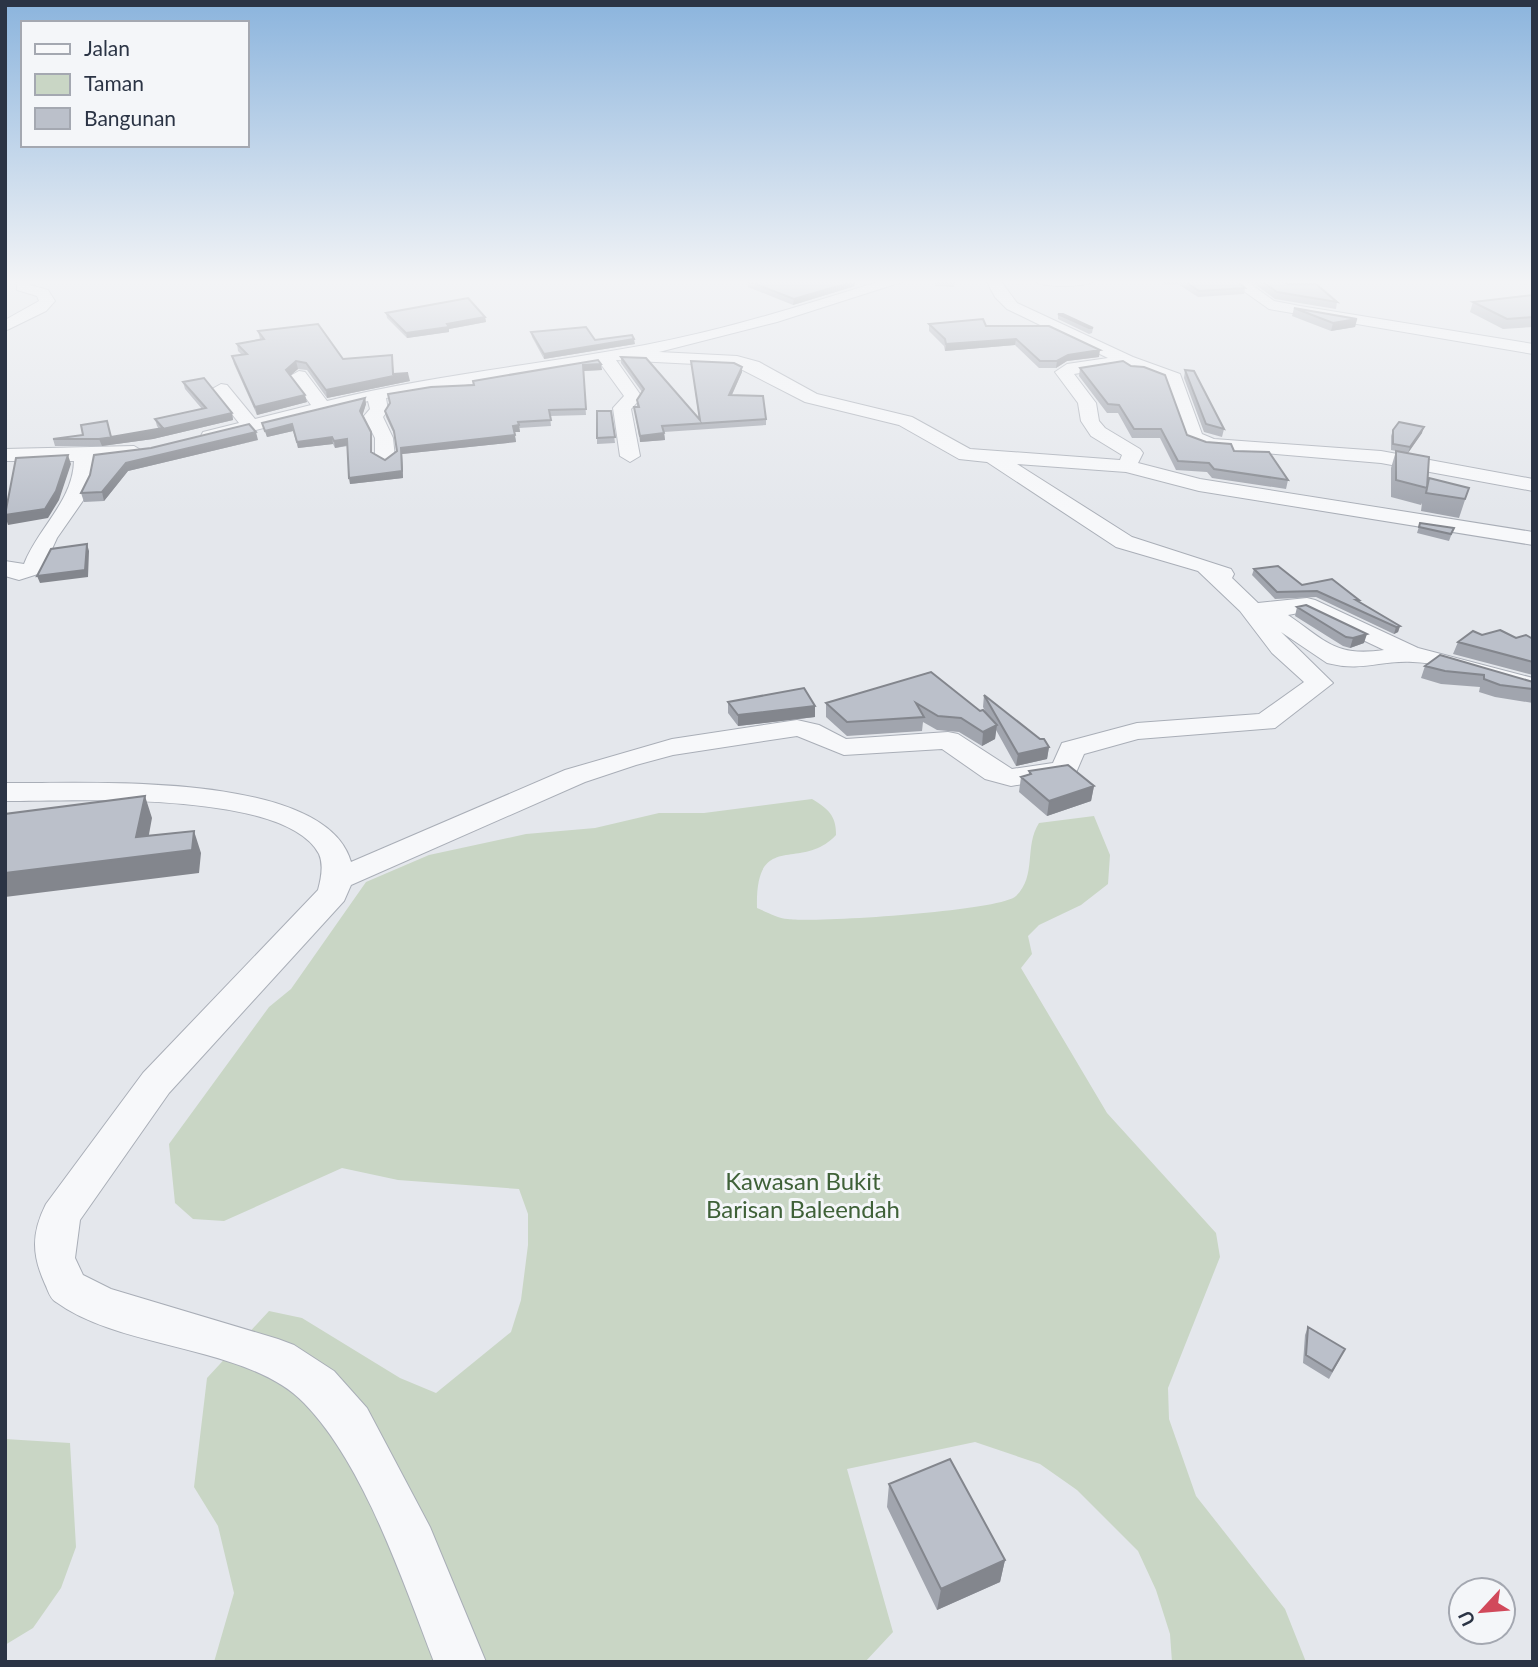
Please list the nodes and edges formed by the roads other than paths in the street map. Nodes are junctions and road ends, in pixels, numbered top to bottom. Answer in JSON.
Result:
{"nodes":[{"id":1,"x":602,"y":358,"type":"edge"},
{"id":2,"x":614,"y":358,"type":"edge"},
{"id":3,"x":657,"y":358,"type":"edge"},
{"id":4,"x":1121,"y":358,"type":"edge"},
{"id":5,"x":1128,"y":361,"type":"junction"},
{"id":6,"x":299,"y":376,"type":"dead end"},
{"id":7,"x":221,"y":389,"type":"dead end"},
{"id":8,"x":376,"y":394,"type":"junction"},
{"id":9,"x":321,"y":406,"type":"junction"},
{"id":10,"x":251,"y":426,"type":"junction"},
{"id":11,"x":188,"y":441,"type":"edge"},
{"id":12,"x":153,"y":449,"type":"edge"},
{"id":13,"x":5,"y":455,"type":"edge"},
{"id":14,"x":84,"y":456,"type":"junction"},
{"id":15,"x":629,"y":456,"type":"dead end"},
{"id":16,"x":385,"y":458,"type":"edge"},
{"id":17,"x":993,"y":459,"type":"junction"},
{"id":18,"x":1127,"y":466,"type":"junction"},
{"id":19,"x":1533,"y":485,"type":"edge"},
{"id":20,"x":1533,"y":539,"type":"edge"},
{"id":21,"x":1206,"y":566,"type":"junction"},
{"id":22,"x":5,"y":568,"type":"edge"},
{"id":23,"x":1265,"y":611,"type":"junction"},
{"id":24,"x":1412,"y":654,"type":"junction"},
{"id":25,"x":1533,"y":686,"type":"edge"},
{"id":26,"x":5,"y":792,"type":"edge"},
{"id":27,"x":338,"y":879,"type":"junction"},
{"id":28,"x":460,"y":1662,"type":"edge"}],
"edges":[{"from":1,"to":8,"type":"street"},
{"from":2,"to":15,"type":"street"},
{"from":3,"to":17,"type":"street"},
{"from":4,"to":5,"type":"street"},
{"from":5,"to":18,"type":"street"},
{"from":5,"to":19,"type":"street"},
{"from":6,"to":9,"type":"street"},
{"from":7,"to":10,"type":"street"},
{"from":8,"to":9,"type":"street"},
{"from":8,"to":16,"type":"street"},
{"from":9,"to":10,"type":"street"},
{"from":10,"to":11,"type":"street"},
{"from":12,"to":14,"type":"street"},
{"from":13,"to":14,"type":"street"},
{"from":14,"to":22,"type":"street"},
{"from":17,"to":18,"type":"street"},
{"from":17,"to":21,"type":"street"},
{"from":18,"to":20,"type":"street"},
{"from":21,"to":23,"type":"street"},
{"from":21,"to":27,"type":"street"},
{"from":23,"to":24,"type":"street"},
{"from":23,"to":24,"type":"street"},
{"from":24,"to":25,"type":"street"},
{"from":26,"to":27,"type":"street"},
{"from":27,"to":28,"type":"street"}]}
